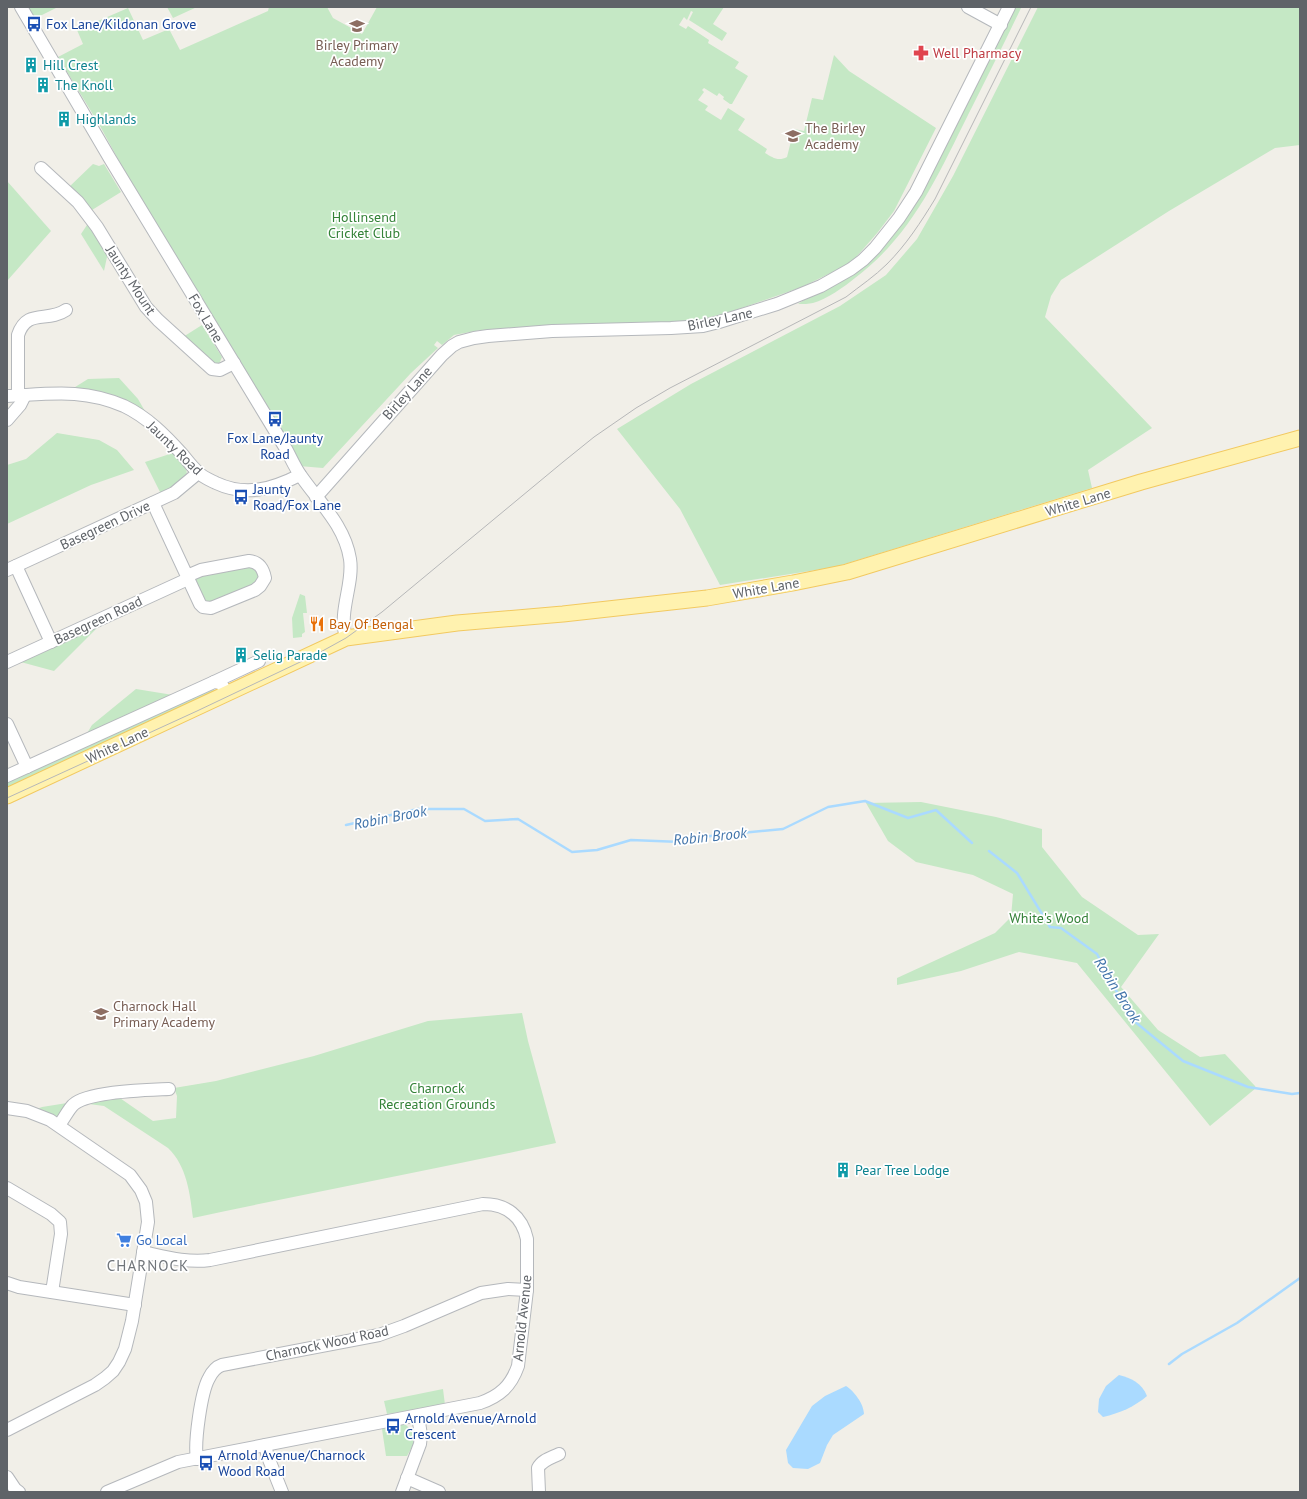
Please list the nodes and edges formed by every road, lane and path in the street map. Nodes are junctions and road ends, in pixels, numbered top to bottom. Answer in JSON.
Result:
{"nodes":[{"id":1,"x":21,"y":7,"type":"edge"},
{"id":2,"x":968,"y":7,"type":"edge"},
{"id":3,"x":1009,"y":7,"type":"edge"},
{"id":4,"x":982,"y":10,"type":"edge"},
{"id":5,"x":1001,"y":25,"type":"junction"},
{"id":6,"x":41,"y":168,"type":"dead end"},
{"id":7,"x":66,"y":310,"type":"dead end"},
{"id":8,"x":234,"y":363,"type":"junction"},
{"id":9,"x":16,"y":395,"type":"edge"},
{"id":10,"x":7,"y":420,"type":"edge"},
{"id":11,"x":1300,"y":438,"type":"edge"},
{"id":12,"x":198,"y":473,"type":"junction"},
{"id":13,"x":300,"y":475,"type":"junction"},
{"id":14,"x":316,"y":497,"type":"junction"},
{"id":15,"x":154,"y":503,"type":"junction"},
{"id":16,"x":12,"y":568,"type":"edge"},
{"id":17,"x":188,"y":577,"type":"junction"},
{"id":18,"x":346,"y":638,"type":"junction"},
{"id":19,"x":51,"y":642,"type":"junction"},
{"id":20,"x":258,"y":661,"type":"dead end"},
{"id":21,"x":7,"y":662,"type":"edge"},
{"id":22,"x":214,"y":682,"type":"junction"},
{"id":23,"x":227,"y":694,"type":"junction"},
{"id":24,"x":7,"y":724,"type":"edge"},
{"id":25,"x":27,"y":767,"type":"junction"},
{"id":26,"x":7,"y":776,"type":"edge"},
{"id":27,"x":7,"y":796,"type":"edge"},
{"id":28,"x":169,"y":1088,"type":"dead end"},
{"id":29,"x":7,"y":1108,"type":"edge"},
{"id":30,"x":59,"y":1125,"type":"junction"},
{"id":31,"x":7,"y":1188,"type":"edge"},
{"id":32,"x":143,"y":1252,"type":"junction"},
{"id":33,"x":7,"y":1283,"type":"edge"},
{"id":34,"x":527,"y":1290,"type":"junction"},
{"id":35,"x":52,"y":1292,"type":"junction"},
{"id":36,"x":135,"y":1305,"type":"junction"},
{"id":37,"x":418,"y":1416,"type":"junction"},
{"id":38,"x":7,"y":1430,"type":"edge"},
{"id":39,"x":265,"y":1445,"type":"junction"},
{"id":40,"x":559,"y":1454,"type":"dead end"},
{"id":41,"x":197,"y":1458,"type":"junction"},
{"id":42,"x":7,"y":1477,"type":"edge"},
{"id":43,"x":407,"y":1478,"type":"junction"},
{"id":44,"x":19,"y":1492,"type":"edge"},
{"id":45,"x":107,"y":1492,"type":"edge"},
{"id":46,"x":282,"y":1492,"type":"edge"},
{"id":47,"x":402,"y":1492,"type":"edge"},
{"id":48,"x":439,"y":1492,"type":"edge"},
{"id":49,"x":539,"y":1492,"type":"edge"}],
"edges":[{"from":1,"to":8,"type":"street","name":"Fox Lane"},
{"from":2,"to":4,"type":"street"},
{"from":3,"to":5,"type":"street","name":"Birley Lane"},
{"from":4,"to":5,"type":"street"},
{"from":5,"to":14,"type":"street","name":"Birley Lane"},
{"from":6,"to":8,"type":"street","name":"Jaunty Mount"},
{"from":7,"to":9,"type":"street"},
{"from":8,"to":13,"type":"street","name":"Fox Lane"},
{"from":9,"to":10,"type":"street"},
{"from":9,"to":12,"type":"street","name":"Jaunty Road"},
{"from":11,"to":18,"type":"main road","name":"White Lane"},
{"from":12,"to":13,"type":"street","name":"Jaunty Road"},
{"from":12,"to":15,"type":"street","name":"Basegreen Drive"},
{"from":13,"to":14,"type":"street","name":"Fox Lane"},
{"from":14,"to":18,"type":"street","name":"Fox Lane"},
{"from":15,"to":16,"type":"street","name":"Basegreen Drive"},
{"from":15,"to":17,"type":"street","name":"Basegreen Road"},
{"from":16,"to":19,"type":"street"},
{"from":17,"to":17,"type":"street","name":"Basegreen Road"},
{"from":17,"to":19,"type":"street","name":"Basegreen Road"},
{"from":18,"to":23,"type":"main road","name":"White Lane"},
{"from":19,"to":21,"type":"street","name":"Basegreen Road"},
{"from":20,"to":22,"type":"street","name":"White Lane"},
{"from":22,"to":23,"type":"street"},
{"from":22,"to":25,"type":"street","name":"White Lane"},
{"from":23,"to":27,"type":"main road","name":"White Lane"},
{"from":24,"to":25,"type":"street"},
{"from":25,"to":26,"type":"street","name":"White Lane"},
{"from":28,"to":30,"type":"street"},
{"from":29,"to":30,"type":"street"},
{"from":30,"to":32,"type":"street"},
{"from":31,"to":35,"type":"street"},
{"from":32,"to":34,"type":"street","name":"Arnold Avenue"},
{"from":32,"to":36,"type":"street"},
{"from":33,"to":35,"type":"street"},
{"from":34,"to":37,"type":"street","name":"Arnold Avenue"},
{"from":34,"to":41,"type":"street","name":"Charnock Wood Road"},
{"from":35,"to":36,"type":"street"},
{"from":36,"to":38,"type":"street"},
{"from":37,"to":39,"type":"street","name":"Arnold Avenue"},
{"from":37,"to":43,"type":"street"},
{"from":39,"to":41,"type":"street","name":"Arnold Avenue"},
{"from":39,"to":46,"type":"street"},
{"from":40,"to":49,"type":"street"},
{"from":41,"to":45,"type":"street","name":"Arnold Avenue"},
{"from":42,"to":44,"type":"street"},
{"from":43,"to":47,"type":"street"},
{"from":43,"to":48,"type":"street"}]}
